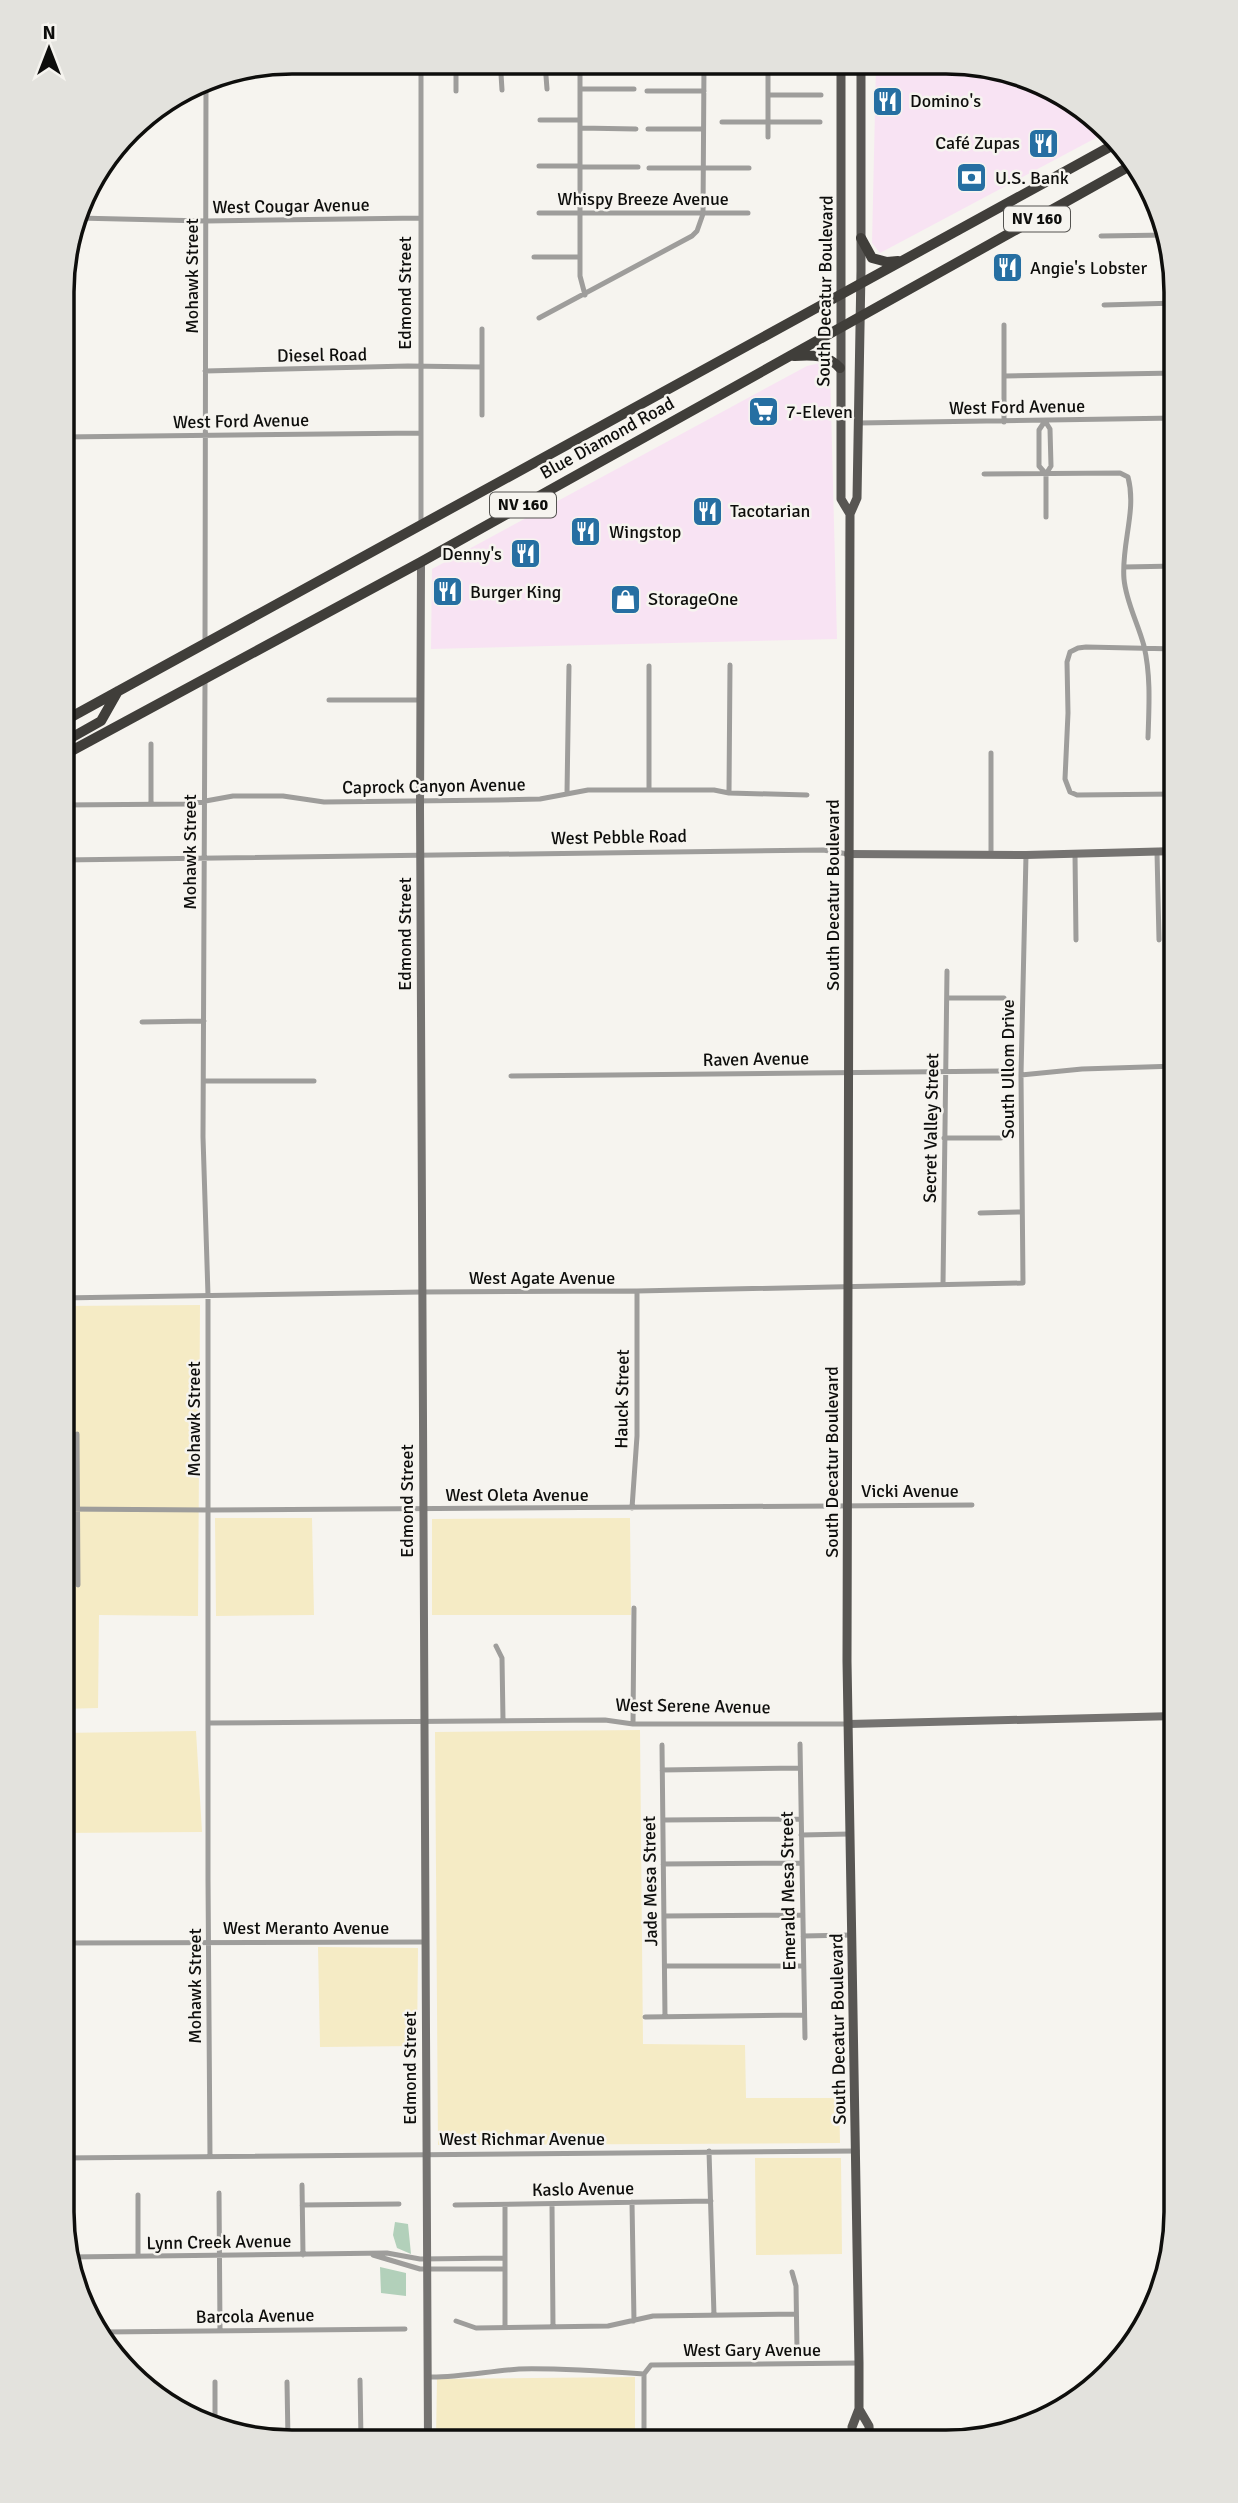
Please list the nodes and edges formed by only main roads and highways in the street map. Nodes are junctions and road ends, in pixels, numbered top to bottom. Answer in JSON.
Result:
{"nodes":[{"id":1,"x":841,"y":74,"type":"edge"},
{"id":2,"x":860,"y":74,"type":"edge"},
{"id":3,"x":1109,"y":147,"type":"edge"},
{"id":4,"x":1126,"y":168,"type":"edge"},
{"id":5,"x":861,"y":237,"type":"junction"},
{"id":6,"x":905,"y":260,"type":"junction"},
{"id":7,"x":860,"y":285,"type":"junction"},
{"id":8,"x":841,"y":295,"type":"junction"},
{"id":9,"x":860,"y":318,"type":"junction"},
{"id":10,"x":840,"y":329,"type":"junction"},
{"id":11,"x":791,"y":356,"type":"junction"},
{"id":12,"x":840,"y":368,"type":"junction"},
{"id":13,"x":850,"y":514,"type":"junction"},
{"id":14,"x":118,"y":691,"type":"junction"},
{"id":15,"x":74,"y":715,"type":"edge"},
{"id":16,"x":74,"y":736,"type":"edge"},
{"id":17,"x":74,"y":751,"type":"edge"},
{"id":18,"x":859,"y":2409,"type":"junction"},
{"id":19,"x":852,"y":2430,"type":"edge"},
{"id":20,"x":869,"y":2430,"type":"edge"}],
"edges":[{"from":1,"to":8,"type":"main road","name":"South Decatur Boulevard"},
{"from":2,"to":5,"type":"main road","name":"South Decatur Boulevard"},
{"from":3,"to":6,"type":"highway","name":"Blue Diamond Road","number":"NV 160"},
{"from":4,"to":9,"type":"highway","name":"Blue Diamond Road","number":"NV 160"},
{"from":5,"to":6,"type":"highway"},
{"from":5,"to":7,"type":"main road","name":"South Decatur Boulevard"},
{"from":6,"to":7,"type":"highway","name":"Blue Diamond Road","number":"NV 160"},
{"from":7,"to":8,"type":"highway","name":"Blue Diamond Road","number":"NV 160"},
{"from":7,"to":9,"type":"main road","name":"South Decatur Boulevard"},
{"from":8,"to":10,"type":"main road","name":"South Decatur Boulevard"},
{"from":8,"to":14,"type":"highway","name":"Blue Diamond Road","number":"NV 160"},
{"from":9,"to":10,"type":"highway","name":"Blue Diamond Road","number":"NV 160"},
{"from":9,"to":13,"type":"main road","name":"South Decatur Boulevard"},
{"from":10,"to":11,"type":"highway","name":"Blue Diamond Road","number":"NV 160"},
{"from":10,"to":12,"type":"main road","name":"South Decatur Boulevard"},
{"from":11,"to":12,"type":"highway"},
{"from":11,"to":17,"type":"highway","name":"Blue Diamond Road","number":"NV 160"},
{"from":12,"to":13,"type":"main road","name":"South Decatur Boulevard"},
{"from":13,"to":18,"type":"main road","name":"South Decatur Boulevard"},
{"from":14,"to":15,"type":"highway","name":"Blue Diamond Road","number":"NV 160"},
{"from":14,"to":16,"type":"highway"},
{"from":18,"to":19,"type":"main road","name":"South Decatur Boulevard"},
{"from":18,"to":20,"type":"main road","name":"South Decatur Boulevard"}]}
